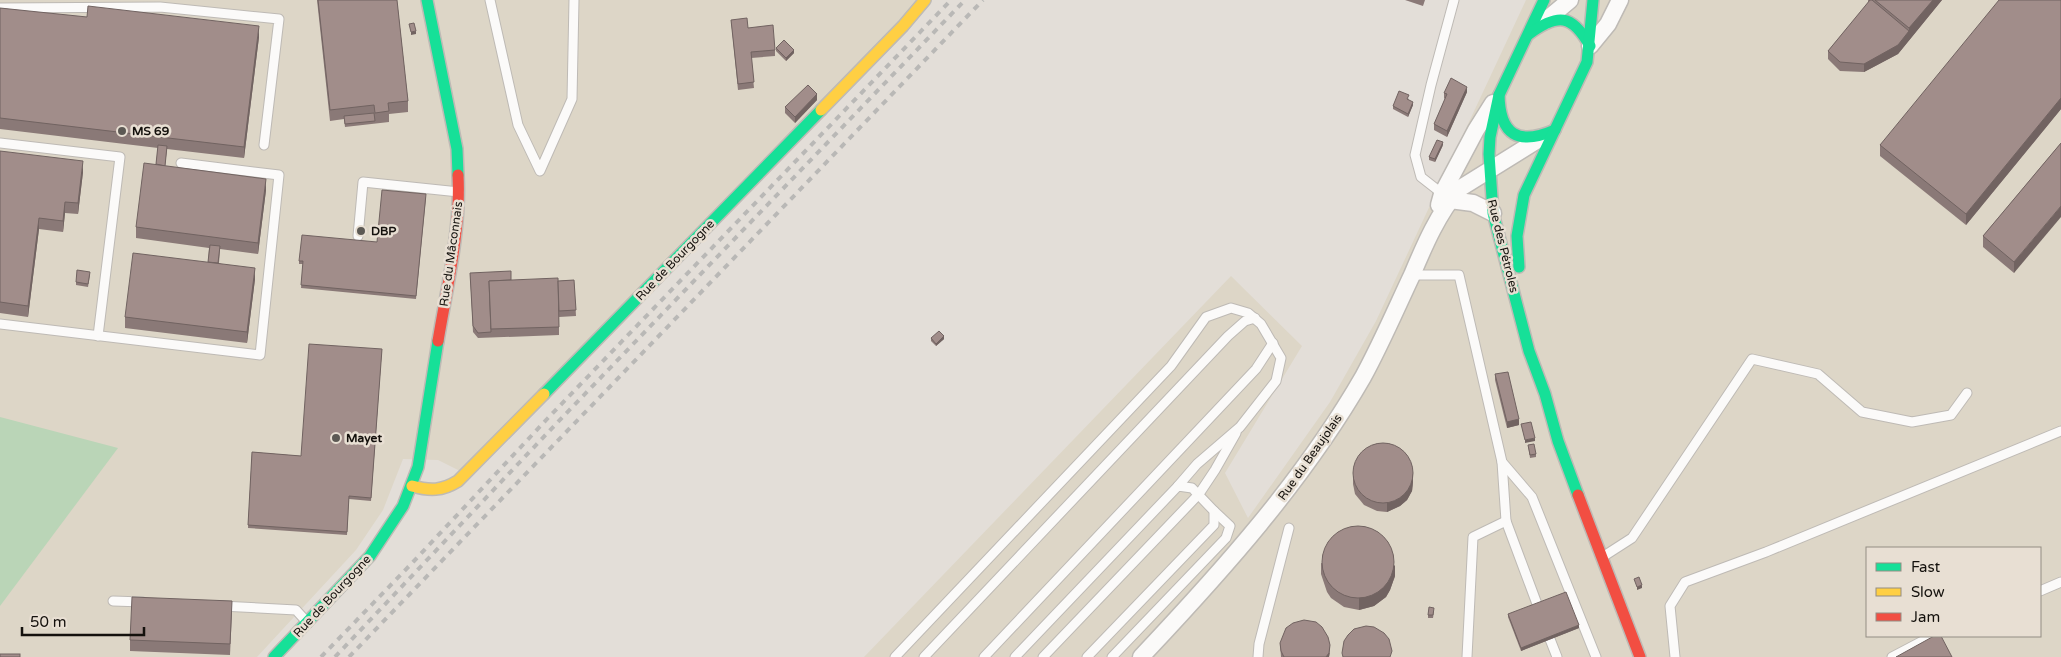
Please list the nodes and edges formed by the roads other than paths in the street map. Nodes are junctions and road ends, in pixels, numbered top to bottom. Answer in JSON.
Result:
{"nodes":[{"id":1,"x":427,"y":0,"type":"edge"},
{"id":2,"x":490,"y":0,"type":"edge"},
{"id":3,"x":574,"y":0,"type":"edge"},
{"id":4,"x":925,"y":0,"type":"edge"},
{"id":5,"x":1454,"y":0,"type":"edge"},
{"id":6,"x":1544,"y":0,"type":"edge"},
{"id":7,"x":1570,"y":0,"type":"edge"},
{"id":8,"x":1593,"y":0,"type":"edge"},
{"id":9,"x":1620,"y":0,"type":"edge"},
{"id":10,"x":0,"y":8,"type":"edge"},
{"id":11,"x":1545,"y":21,"type":"junction"},
{"id":12,"x":1529,"y":34,"type":"junction"},
{"id":13,"x":1590,"y":46,"type":"junction"},
{"id":14,"x":1498,"y":95,"type":"junction"},
{"id":15,"x":1550,"y":133,"type":"junction"},
{"id":16,"x":0,"y":143,"type":"edge"},
{"id":17,"x":264,"y":145,"type":"dead end"},
{"id":18,"x":181,"y":163,"type":"dead end"},
{"id":19,"x":1489,"y":172,"type":"junction"},
{"id":20,"x":459,"y":192,"type":"junction"},
{"id":21,"x":1446,"y":197,"type":"junction"},
{"id":22,"x":1493,"y":213,"type":"junction"},
{"id":23,"x":358,"y":236,"type":"dead end"},
{"id":24,"x":1412,"y":275,"type":"junction"},
{"id":25,"x":1254,"y":318,"type":"junction"},
{"id":26,"x":0,"y":324,"type":"edge"},
{"id":27,"x":98,"y":336,"type":"junction"},
{"id":28,"x":1273,"y":343,"type":"junction"},
{"id":29,"x":1967,"y":393,"type":"dead end"},
{"id":30,"x":1545,"y":394,"type":"junction"},
{"id":31,"x":1240,"y":427,"type":"junction"},
{"id":32,"x":2061,"y":431,"type":"edge"},
{"id":33,"x":1502,"y":462,"type":"junction"},
{"id":34,"x":412,"y":486,"type":"junction"},
{"id":35,"x":1178,"y":486,"type":"junction"},
{"id":36,"x":1199,"y":494,"type":"junction"},
{"id":37,"x":403,"y":506,"type":"joint"},
{"id":38,"x":1214,"y":510,"type":"junction"},
{"id":39,"x":1506,"y":521,"type":"junction"},
{"id":40,"x":1289,"y":528,"type":"dead end"},
{"id":41,"x":1602,"y":557,"type":"junction"},
{"id":42,"x":2061,"y":582,"type":"edge"},
{"id":43,"x":2041,"y":591,"type":"edge"},
{"id":44,"x":113,"y":601,"type":"dead end"},
{"id":45,"x":151,"y":603,"type":"edge"},
{"id":46,"x":207,"y":606,"type":"edge"},
{"id":47,"x":307,"y":622,"type":"junction"},
{"id":48,"x":1930,"y":637,"type":"edge"},
{"id":49,"x":274,"y":657,"type":"edge"},
{"id":50,"x":895,"y":657,"type":"edge"},
{"id":51,"x":924,"y":657,"type":"edge"},
{"id":52,"x":984,"y":657,"type":"edge"},
{"id":53,"x":1015,"y":657,"type":"edge"},
{"id":54,"x":1043,"y":657,"type":"edge"},
{"id":55,"x":1087,"y":657,"type":"edge"},
{"id":56,"x":1112,"y":657,"type":"edge"},
{"id":57,"x":1141,"y":657,"type":"edge"},
{"id":58,"x":1258,"y":657,"type":"edge"},
{"id":59,"x":1468,"y":657,"type":"edge"},
{"id":60,"x":1557,"y":657,"type":"edge"},
{"id":61,"x":1596,"y":657,"type":"edge"},
{"id":62,"x":1640,"y":657,"type":"edge"},
{"id":63,"x":1675,"y":657,"type":"edge"},
{"id":64,"x":1892,"y":657,"type":"edge"}],
"edges":[{"from":1,"to":20,"type":"street","name":"Rue du Mâconnais"},
{"from":2,"to":3,"type":"lane"},
{"from":4,"to":34,"type":"street","name":"Rue de Bourgogne"},
{"from":5,"to":21,"type":"lane"},
{"from":6,"to":12,"type":"street","name":"Rue des Pétroles"},
{"from":7,"to":11,"type":"street"},
{"from":8,"to":13,"type":"street","name":"Rue des Pétroles"},
{"from":9,"to":13,"type":"street"},
{"from":10,"to":17,"type":"lane"},
{"from":11,"to":12,"type":"street"},
{"from":11,"to":13,"type":"street"},
{"from":12,"to":14,"type":"street","name":"Rue des Pétroles"},
{"from":13,"to":15,"type":"street","name":"Rue des Pétroles"},
{"from":14,"to":15,"type":"street"},
{"from":14,"to":19,"type":"street","name":"Rue des Pétroles"},
{"from":14,"to":21,"type":"street","name":"Rue du Beaujolais"},
{"from":15,"to":19,"type":"street","name":"Rue du Beaujolais"},
{"from":15,"to":30,"type":"street","name":"Rue des Pétroles"},
{"from":16,"to":27,"type":"lane"},
{"from":18,"to":27,"type":"lane"},
{"from":19,"to":21,"type":"street","name":"Rue du Beaujolais"},
{"from":19,"to":22,"type":"street","name":"Rue des Pétroles"},
{"from":20,"to":23,"type":"lane"},
{"from":20,"to":34,"type":"street","name":"Rue du Mâconnais"},
{"from":21,"to":22,"type":"street"},
{"from":21,"to":24,"type":"street","name":"Rue du Beaujolais"},
{"from":22,"to":30,"type":"street","name":"Rue des Pétroles"},
{"from":24,"to":33,"type":"lane"},
{"from":24,"to":57,"type":"street","name":"Rue du Beaujolais"},
{"from":25,"to":28,"type":"lane"},
{"from":25,"to":50,"type":"lane"},
{"from":25,"to":51,"type":"lane"},
{"from":26,"to":27,"type":"lane"},
{"from":28,"to":31,"type":"lane"},
{"from":28,"to":52,"type":"lane"},
{"from":29,"to":41,"type":"lane"},
{"from":30,"to":41,"type":"street","name":"Rue des Pétroles"},
{"from":31,"to":35,"type":"lane"},
{"from":31,"to":36,"type":"lane"},
{"from":32,"to":63,"type":"lane"},
{"from":33,"to":39,"type":"lane"},
{"from":33,"to":61,"type":"lane"},
{"from":34,"to":37,"type":"street","name":"Rue du Mâconnais"},
{"from":35,"to":36,"type":"lane"},
{"from":35,"to":53,"type":"lane"},
{"from":36,"to":38,"type":"lane"},
{"from":36,"to":54,"type":"lane"},
{"from":37,"to":47,"type":"street","name":"Rue de Bourgogne"},
{"from":38,"to":55,"type":"lane"},
{"from":38,"to":56,"type":"lane"},
{"from":39,"to":59,"type":"lane"},
{"from":39,"to":60,"type":"lane"},
{"from":40,"to":58,"type":"lane"},
{"from":41,"to":62,"type":"street","name":"Rue des Pétroles"},
{"from":42,"to":43,"type":"lane"},
{"from":44,"to":45,"type":"lane"},
{"from":46,"to":47,"type":"lane"},
{"from":47,"to":49,"type":"street","name":"Rue de Bourgogne"},
{"from":48,"to":64,"type":"lane"}]}
